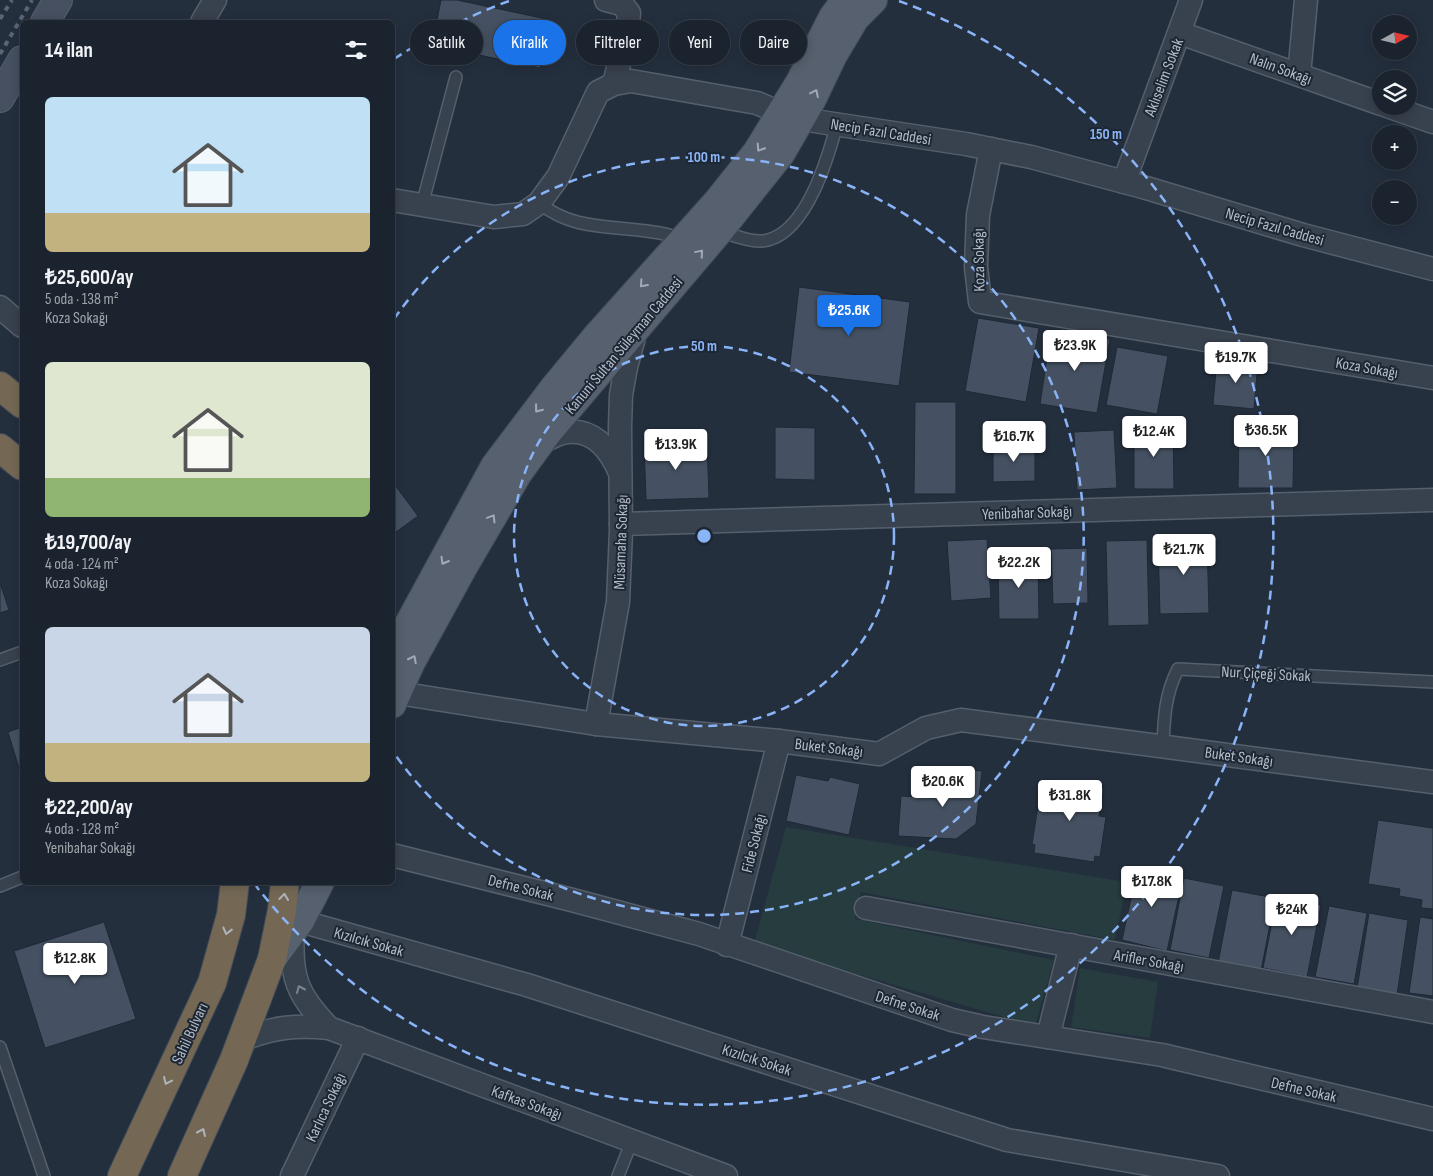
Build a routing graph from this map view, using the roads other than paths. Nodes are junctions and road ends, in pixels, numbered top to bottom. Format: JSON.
{"nodes":[{"id":1,"x":58,"y":0,"type":"edge"},
{"id":2,"x":215,"y":0,"type":"edge"},
{"id":3,"x":606,"y":0,"type":"edge"},
{"id":4,"x":846,"y":0,"type":"edge"},
{"id":5,"x":873,"y":0,"type":"edge"},
{"id":6,"x":1191,"y":0,"type":"edge"},
{"id":7,"x":1306,"y":0,"type":"edge"},
{"id":8,"x":46,"y":20,"type":"edge"},
{"id":9,"x":203,"y":20,"type":"edge"},
{"id":10,"x":1180,"y":33,"type":"junction"},
{"id":11,"x":20,"y":63,"type":"edge"},
{"id":12,"x":1300,"y":75,"type":"junction"},
{"id":13,"x":456,"y":77,"type":"dead end"},
{"id":14,"x":614,"y":84,"type":"junction"},
{"id":15,"x":0,"y":98,"type":"edge"},
{"id":16,"x":1372,"y":101,"type":"edge"},
{"id":17,"x":1413,"y":115,"type":"edge"},
{"id":18,"x":791,"y":116,"type":"junction"},
{"id":19,"x":1433,"y":122,"type":"edge"},
{"id":20,"x":837,"y":124,"type":"junction"},
{"id":21,"x":991,"y":150,"type":"junction"},
{"id":22,"x":1124,"y":182,"type":"junction"},
{"id":23,"x":395,"y":200,"type":"edge"},
{"id":24,"x":539,"y":203,"type":"junction"},
{"id":25,"x":422,"y":205,"type":"junction"},
{"id":26,"x":719,"y":231,"type":"junction"},
{"id":27,"x":683,"y":239,"type":"junction"},
{"id":28,"x":1433,"y":269,"type":"edge"},
{"id":29,"x":0,"y":308,"type":"edge"},
{"id":30,"x":20,"y":324,"type":"edge"},
{"id":31,"x":636,"y":329,"type":"junction"},
{"id":32,"x":1433,"y":378,"type":"edge"},
{"id":33,"x":0,"y":386,"type":"edge"},
{"id":34,"x":20,"y":402,"type":"edge"},
{"id":35,"x":540,"y":443,"type":"junction"},
{"id":36,"x":0,"y":448,"type":"edge"},
{"id":37,"x":20,"y":464,"type":"edge"},
{"id":38,"x":621,"y":477,"type":"junction"},
{"id":39,"x":1433,"y":500,"type":"edge"},
{"id":40,"x":621,"y":524,"type":"junction"},
{"id":41,"x":395,"y":651,"type":"edge"},
{"id":42,"x":20,"y":653,"type":"edge"},
{"id":43,"x":0,"y":660,"type":"edge"},
{"id":44,"x":1433,"y":682,"type":"edge"},
{"id":45,"x":395,"y":698,"type":"edge"},
{"id":46,"x":596,"y":724,"type":"junction"},
{"id":47,"x":779,"y":741,"type":"junction"},
{"id":48,"x":1163,"y":746,"type":"junction"},
{"id":49,"x":1433,"y":782,"type":"edge"},
{"id":50,"x":395,"y":856,"type":"edge"},
{"id":51,"x":20,"y":878,"type":"edge"},
{"id":52,"x":235,"y":885,"type":"edge"},
{"id":53,"x":285,"y":885,"type":"edge"},
{"id":54,"x":318,"y":885,"type":"edge"},
{"id":55,"x":0,"y":886,"type":"edge"},
{"id":56,"x":866,"y":908,"type":"dead end"},
{"id":57,"x":296,"y":926,"type":"junction"},
{"id":58,"x":727,"y":944,"type":"junction"},
{"id":59,"x":1071,"y":945,"type":"junction"},
{"id":60,"x":272,"y":959,"type":"junction"},
{"id":61,"x":1433,"y":1012,"type":"edge"},
{"id":62,"x":329,"y":1028,"type":"junction"},
{"id":63,"x":1048,"y":1037,"type":"junction"},
{"id":64,"x":358,"y":1038,"type":"junction"},
{"id":65,"x":242,"y":1040,"type":"junction"},
{"id":66,"x":0,"y":1047,"type":"edge"},
{"id":67,"x":1433,"y":1120,"type":"edge"},
{"id":68,"x":632,"y":1141,"type":"junction"},
{"id":69,"x":301,"y":1173,"type":"edge"},
{"id":70,"x":44,"y":1176,"type":"edge"},
{"id":71,"x":122,"y":1176,"type":"edge"},
{"id":72,"x":182,"y":1176,"type":"edge"},
{"id":73,"x":618,"y":1176,"type":"edge"},
{"id":74,"x":726,"y":1176,"type":"edge"},
{"id":75,"x":1218,"y":1176,"type":"edge"}],
"edges":[{"from":1,"to":8,"type":"street"},
{"from":2,"to":9,"type":"street"},
{"from":3,"to":14,"type":"street"},
{"from":4,"to":18,"type":"main road","name":"Kanuni Sultan Süleyman Caddesi"},
{"from":18,"to":5,"type":"main road","name":"Kanuni Sultan Süleyman Caddesi","one_way":true},
{"from":6,"to":10,"type":"street","name":"Aklıselim Sokak"},
{"from":7,"to":12,"type":"street"},
{"from":10,"to":12,"type":"street","name":"Nalın Sokağı"},
{"from":10,"to":22,"type":"street","name":"Aklıselim Sokak"},
{"from":11,"to":15,"type":"street"},
{"from":12,"to":16,"type":"street","name":"Nalın Sokağı"},
{"from":13,"to":25,"type":"lane"},
{"from":14,"to":18,"type":"street","name":"Necip Fazıl Caddesi"},
{"from":14,"to":24,"type":"street"},
{"from":17,"to":19,"type":"street"},
{"from":18,"to":20,"type":"street","name":"Necip Fazıl Caddesi"},
{"from":18,"to":26,"type":"main road","name":"Kanuni Sultan Süleyman Caddesi"},
{"from":18,"to":27,"type":"main road","name":"Kanuni Sultan Süleyman Caddesi","one_way":true},
{"from":20,"to":21,"type":"street","name":"Necip Fazıl Caddesi"},
{"from":20,"to":26,"type":"lane"},
{"from":21,"to":22,"type":"street","name":"Necip Fazıl Caddesi"},
{"from":21,"to":32,"type":"street","name":"Koza Sokağı"},
{"from":22,"to":28,"type":"street","name":"Necip Fazıl Caddesi"},
{"from":23,"to":25,"type":"street"},
{"from":24,"to":25,"type":"street"},
{"from":24,"to":27,"type":"lane"},
{"from":31,"to":26,"type":"main road","name":"Kanuni Sultan Süleyman Caddesi","one_way":true},
{"from":27,"to":41,"type":"main road","name":"Kanuni Sultan Süleyman Caddesi","one_way":true},
{"from":29,"to":30,"type":"street"},
{"from":31,"to":35,"type":"main road","name":"Kanuni Sultan Süleyman Caddesi"},
{"from":31,"to":38,"type":"street","name":"Müsamaha Sokağı"},
{"from":33,"to":34,"type":"highway"},
{"from":35,"to":38,"type":"street"},
{"from":45,"to":35,"type":"main road","name":"Kanuni Sultan Süleyman Caddesi","one_way":true},
{"from":36,"to":37,"type":"highway"},
{"from":38,"to":40,"type":"street","name":"Müsamaha Sokağı"},
{"from":39,"to":40,"type":"street","name":"Yenibahar Sokağı"},
{"from":40,"to":46,"type":"street","name":"Müsamaha Sokağı"},
{"from":42,"to":43,"type":"lane"},
{"from":44,"to":48,"type":"lane","name":"Nur Çiçeği Sokak"},
{"from":45,"to":46,"type":"street","name":"Buket Sokağı"},
{"from":46,"to":47,"type":"street","name":"Buket Sokağı"},
{"from":47,"to":48,"type":"street","name":"Buket Sokağı"},
{"from":47,"to":58,"type":"street","name":"Fide Sokağı"},
{"from":48,"to":49,"type":"street","name":"Buket Sokağı"},
{"from":50,"to":58,"type":"street","name":"Defne Sokak"},
{"from":51,"to":55,"type":"lane"},
{"from":52,"to":71,"type":"highway","name":"Sahil Bulvarı","one_way":true},
{"from":60,"to":53,"type":"highway","one_way":true},
{"from":54,"to":57,"type":"main road"},
{"from":56,"to":59,"type":"street","name":"Arifler Sokağı"},
{"from":57,"to":60,"type":"main road"},
{"from":62,"to":57,"type":"street","one_way":true},
{"from":57,"to":75,"type":"street","name":"Kızılcık Sokak"},
{"from":58,"to":63,"type":"street","name":"Defne Sokak"},
{"from":59,"to":61,"type":"street","name":"Arifler Sokağı"},
{"from":59,"to":63,"type":"street"},
{"from":60,"to":65,"type":"highway"},
{"from":62,"to":64,"type":"street","name":"Kafkas Sokağı"},
{"from":62,"to":65,"type":"street"},
{"from":63,"to":67,"type":"street","name":"Defne Sokak"},
{"from":64,"to":68,"type":"street","name":"Kafkas Sokağı"},
{"from":64,"to":69,"type":"street","name":"Karlıca Sokağı"},
{"from":72,"to":65,"type":"highway","one_way":true},
{"from":66,"to":70,"type":"lane"},
{"from":68,"to":73,"type":"lane"},
{"from":68,"to":74,"type":"street","name":"Kafkas Sokağı"}]}
